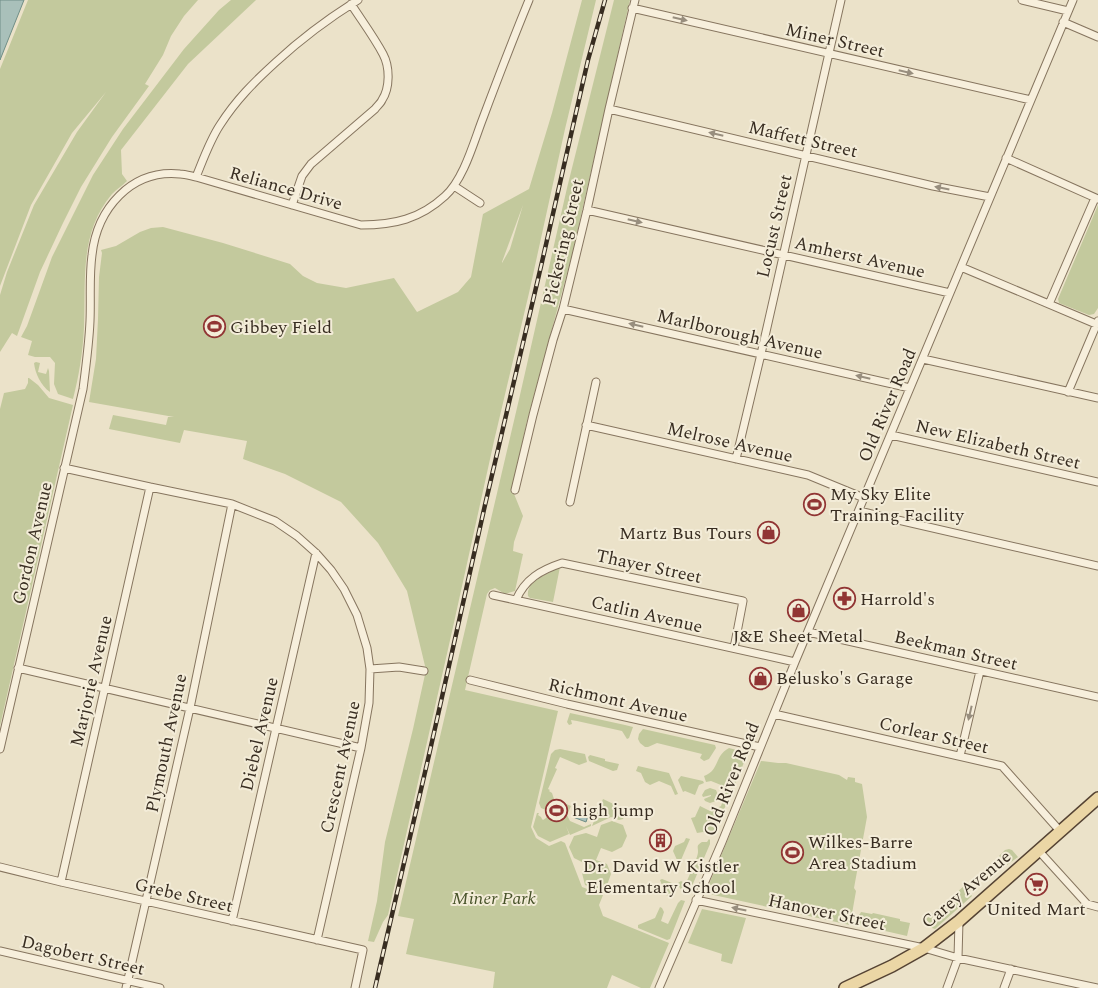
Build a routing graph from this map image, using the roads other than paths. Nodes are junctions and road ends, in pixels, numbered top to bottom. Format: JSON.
{"nodes":[{"id":1,"x":358,"y":0,"type":"edge"},
{"id":2,"x":528,"y":0,"type":"edge"},
{"id":3,"x":635,"y":0,"type":"edge"},
{"id":4,"x":841,"y":0,"type":"edge"},
{"id":5,"x":1022,"y":0,"type":"edge"},
{"id":6,"x":1073,"y":0,"type":"edge"},
{"id":7,"x":351,"y":4,"type":"junction"},
{"id":8,"x":632,"y":8,"type":"junction"},
{"id":9,"x":1068,"y":11,"type":"junction"},
{"id":10,"x":1063,"y":22,"type":"junction"},
{"id":11,"x":1098,"y":37,"type":"edge"},
{"id":12,"x":829,"y":54,"type":"junction"},
{"id":13,"x":1031,"y":100,"type":"junction"},
{"id":14,"x":609,"y":109,"type":"junction"},
{"id":15,"x":806,"y":155,"type":"junction"},
{"id":16,"x":1006,"y":158,"type":"junction"},
{"id":17,"x":196,"y":177,"type":"junction"},
{"id":18,"x":454,"y":186,"type":"junction"},
{"id":19,"x":990,"y":197,"type":"junction"},
{"id":20,"x":1096,"y":199,"type":"edge"},
{"id":21,"x":480,"y":203,"type":"dead end"},
{"id":22,"x":292,"y":205,"type":"junction"},
{"id":23,"x":587,"y":210,"type":"junction"},
{"id":24,"x":783,"y":255,"type":"junction"},
{"id":25,"x":961,"y":267,"type":"junction"},
{"id":26,"x":950,"y":293,"type":"junction"},
{"id":27,"x":1049,"y":304,"type":"junction"},
{"id":28,"x":563,"y":308,"type":"junction"},
{"id":29,"x":1097,"y":322,"type":"edge"},
{"id":30,"x":761,"y":354,"type":"junction"},
{"id":31,"x":922,"y":359,"type":"junction"},
{"id":32,"x":596,"y":382,"type":"dead end"},
{"id":33,"x":910,"y":388,"type":"junction"},
{"id":34,"x":1068,"y":392,"type":"junction"},
{"id":35,"x":1098,"y":398,"type":"edge"},
{"id":36,"x":80,"y":402,"type":"joint"},
{"id":37,"x":586,"y":425,"type":"junction"},
{"id":38,"x":891,"y":435,"type":"junction"},
{"id":39,"x":736,"y":458,"type":"junction"},
{"id":40,"x":64,"y":468,"type":"junction"},
{"id":41,"x":1098,"y":482,"type":"edge"},
{"id":42,"x":150,"y":487,"type":"junction"},
{"id":43,"x":515,"y":490,"type":"dead end"},
{"id":44,"x":864,"y":498,"type":"junction"},
{"id":45,"x":570,"y":502,"type":"dead end"},
{"id":46,"x":232,"y":504,"type":"junction"},
{"id":47,"x":859,"y":511,"type":"junction"},
{"id":48,"x":316,"y":554,"type":"junction"},
{"id":49,"x":1098,"y":566,"type":"edge"},
{"id":50,"x":493,"y":596,"type":"dead end"},
{"id":51,"x":516,"y":600,"type":"junction"},
{"id":52,"x":808,"y":632,"type":"junction"},
{"id":53,"x":734,"y":648,"type":"junction"},
{"id":54,"x":795,"y":662,"type":"junction"},
{"id":55,"x":18,"y":668,"type":"junction"},
{"id":56,"x":370,"y":669,"type":"junction"},
{"id":57,"x":424,"y":671,"type":"dead end"},
{"id":58,"x":980,"y":671,"type":"junction"},
{"id":59,"x":470,"y":680,"type":"dead end"},
{"id":60,"x":104,"y":689,"type":"junction"},
{"id":61,"x":1098,"y":698,"type":"edge"},
{"id":62,"x":190,"y":708,"type":"junction"},
{"id":63,"x":774,"y":714,"type":"junction"},
{"id":64,"x":275,"y":728,"type":"junction"},
{"id":65,"x":760,"y":747,"type":"junction"},
{"id":66,"x":361,"y":748,"type":"junction"},
{"id":67,"x":0,"y":750,"type":"edge"},
{"id":68,"x":960,"y":756,"type":"junction"},
{"id":69,"x":1098,"y":798,"type":"edge"},
{"id":70,"x":1060,"y":831,"type":"junction"},
{"id":71,"x":1038,"y":850,"type":"junction"},
{"id":72,"x":0,"y":868,"type":"edge"},
{"id":73,"x":61,"y":882,"type":"junction"},
{"id":74,"x":696,"y":900,"type":"junction"},
{"id":75,"x":146,"y":902,"type":"junction"},
{"id":76,"x":1098,"y":906,"type":"edge"},
{"id":77,"x":232,"y":921,"type":"junction"},
{"id":78,"x":958,"y":922,"type":"junction"},
{"id":79,"x":317,"y":940,"type":"junction"},
{"id":80,"x":924,"y":948,"type":"junction"},
{"id":81,"x":0,"y":951,"type":"edge"},
{"id":82,"x":958,"y":958,"type":"junction"},
{"id":83,"x":1011,"y":969,"type":"junction"},
{"id":84,"x":127,"y":984,"type":"edge"},
{"id":85,"x":160,"y":988,"type":"edge"},
{"id":86,"x":355,"y":988,"type":"edge"},
{"id":87,"x":659,"y":988,"type":"edge"},
{"id":88,"x":845,"y":988,"type":"edge"},
{"id":89,"x":947,"y":988,"type":"edge"},
{"id":90,"x":1004,"y":988,"type":"edge"},
{"id":91,"x":1097,"y":988,"type":"edge"}],
"edges":[{"from":1,"to":7,"type":"street"},
{"from":2,"to":18,"type":"street","name":"Reliance Drive"},
{"from":3,"to":8,"type":"street","name":"Pickering Street"},
{"from":4,"to":12,"type":"street","name":"Locust Street"},
{"from":5,"to":9,"type":"street"},
{"from":6,"to":9,"type":"street","name":"Old River Road"},
{"from":7,"to":17,"type":"street"},
{"from":7,"to":22,"type":"street"},
{"from":8,"to":12,"type":"street","name":"Miner Street","one_way":true},
{"from":8,"to":14,"type":"street","name":"Pickering Street"},
{"from":9,"to":10,"type":"street","name":"Old River Road"},
{"from":10,"to":11,"type":"street"},
{"from":10,"to":13,"type":"street","name":"Old River Road"},
{"from":12,"to":13,"type":"street","name":"Miner Street","one_way":true},
{"from":12,"to":15,"type":"street","name":"Locust Street"},
{"from":13,"to":16,"type":"street","name":"Old River Road"},
{"from":15,"to":14,"type":"street","name":"Maffett Street","one_way":true},
{"from":14,"to":23,"type":"street","name":"Pickering Street"},
{"from":19,"to":15,"type":"street","name":"Maffett Street","one_way":true},
{"from":15,"to":24,"type":"street","name":"Locust Street"},
{"from":16,"to":19,"type":"street","name":"Old River Road"},
{"from":16,"to":20,"type":"street"},
{"from":17,"to":22,"type":"street","name":"Reliance Drive"},
{"from":17,"to":36,"type":"street","name":"Reliance Drive"},
{"from":18,"to":21,"type":"street"},
{"from":18,"to":22,"type":"street","name":"Reliance Drive"},
{"from":19,"to":25,"type":"street","name":"Old River Road"},
{"from":20,"to":27,"type":"street"},
{"from":23,"to":24,"type":"street","name":"Amherst Avenue","one_way":true},
{"from":23,"to":28,"type":"street","name":"Pickering Street"},
{"from":24,"to":26,"type":"street","name":"Amherst Avenue"},
{"from":24,"to":30,"type":"street","name":"Locust Street"},
{"from":25,"to":26,"type":"street","name":"Old River Road"},
{"from":25,"to":27,"type":"street"},
{"from":26,"to":31,"type":"street","name":"Old River Road"},
{"from":27,"to":29,"type":"street"},
{"from":30,"to":28,"type":"street","name":"Marlborough Avenue","one_way":true},
{"from":28,"to":43,"type":"street","name":"Pickering Street"},
{"from":29,"to":34,"type":"street"},
{"from":33,"to":30,"type":"street","name":"Marlborough Avenue","one_way":true},
{"from":30,"to":39,"type":"street","name":"Locust Street"},
{"from":31,"to":33,"type":"street","name":"Old River Road"},
{"from":31,"to":34,"type":"street"},
{"from":32,"to":37,"type":"street"},
{"from":33,"to":38,"type":"street","name":"Old River Road"},
{"from":34,"to":35,"type":"street"},
{"from":36,"to":40,"type":"street","name":"Gordon Avenue"},
{"from":37,"to":39,"type":"street","name":"Melrose Avenue"},
{"from":37,"to":45,"type":"street"},
{"from":38,"to":41,"type":"street","name":"New Elizabeth Street"},
{"from":38,"to":44,"type":"street","name":"Old River Road"},
{"from":39,"to":44,"type":"street","name":"Melrose Avenue"},
{"from":40,"to":42,"type":"street","name":"Crescent Avenue"},
{"from":40,"to":55,"type":"street","name":"Gordon Avenue"},
{"from":42,"to":46,"type":"street","name":"Crescent Avenue"},
{"from":42,"to":60,"type":"street","name":"Marjorie Avenue"},
{"from":44,"to":47,"type":"street","name":"Old River Road"},
{"from":46,"to":48,"type":"street","name":"Crescent Avenue"},
{"from":46,"to":62,"type":"street","name":"Plymouth Avenue"},
{"from":47,"to":49,"type":"street"},
{"from":47,"to":52,"type":"street","name":"Old River Road"},
{"from":48,"to":56,"type":"street","name":"Crescent Avenue"},
{"from":48,"to":64,"type":"street","name":"Diebel Avenue"},
{"from":50,"to":51,"type":"street","name":"Catlin Avenue"},
{"from":51,"to":53,"type":"street","name":"Catlin Avenue"},
{"from":51,"to":53,"type":"street","name":"Thayer Street"},
{"from":52,"to":54,"type":"street","name":"Old River Road"},
{"from":52,"to":58,"type":"street","name":"Beekman Street"},
{"from":53,"to":54,"type":"street","name":"Catlin Avenue"},
{"from":54,"to":63,"type":"street","name":"Old River Road"},
{"from":55,"to":60,"type":"street"},
{"from":55,"to":67,"type":"street","name":"Gordon Avenue"},
{"from":56,"to":57,"type":"street"},
{"from":56,"to":66,"type":"street","name":"Crescent Avenue"},
{"from":58,"to":61,"type":"street","name":"Beekman Street"},
{"from":58,"to":68,"type":"street","one_way":true},
{"from":59,"to":65,"type":"street","name":"Richmont Avenue"},
{"from":60,"to":62,"type":"street"},
{"from":60,"to":73,"type":"street","name":"Marjorie Avenue"},
{"from":62,"to":64,"type":"street"},
{"from":62,"to":75,"type":"street","name":"Plymouth Avenue"},
{"from":63,"to":65,"type":"street","name":"Old River Road"},
{"from":63,"to":68,"type":"street","name":"Corlear Street"},
{"from":64,"to":66,"type":"street"},
{"from":64,"to":77,"type":"street","name":"Diebel Avenue"},
{"from":65,"to":74,"type":"street","name":"Old River Road"},
{"from":66,"to":79,"type":"street","name":"Crescent Avenue"},
{"from":68,"to":70,"type":"street","name":"Corlear Street"},
{"from":69,"to":70,"type":"main road","name":"Carey Avenue"},
{"from":70,"to":71,"type":"main road","name":"Carey Avenue"},
{"from":71,"to":76,"type":"street"},
{"from":71,"to":78,"type":"main road","name":"Carey Avenue"},
{"from":72,"to":73,"type":"street","name":"Grebe Street"},
{"from":73,"to":75,"type":"street","name":"Grebe Street"},
{"from":80,"to":74,"type":"street","name":"Hanover Street","one_way":true},
{"from":74,"to":87,"type":"street","name":"Old River Road"},
{"from":75,"to":77,"type":"street","name":"Grebe Street"},
{"from":75,"to":84,"type":"street","name":"Plymouth Avenue"},
{"from":77,"to":79,"type":"street","name":"Grebe Street"},
{"from":78,"to":80,"type":"main road","name":"Carey Avenue"},
{"from":78,"to":82,"type":"street"},
{"from":79,"to":86,"type":"street","name":"Grebe Street"},
{"from":80,"to":82,"type":"street","name":"Hanover Street"},
{"from":80,"to":88,"type":"main road","name":"Carey Avenue"},
{"from":81,"to":84,"type":"street","name":"Dagobert Street"},
{"from":82,"to":83,"type":"street","name":"Hanover Street"},
{"from":82,"to":89,"type":"street"},
{"from":83,"to":90,"type":"street"},
{"from":83,"to":91,"type":"street","name":"Hanover Street"},
{"from":84,"to":85,"type":"street","name":"Dagobert Street"}]}
